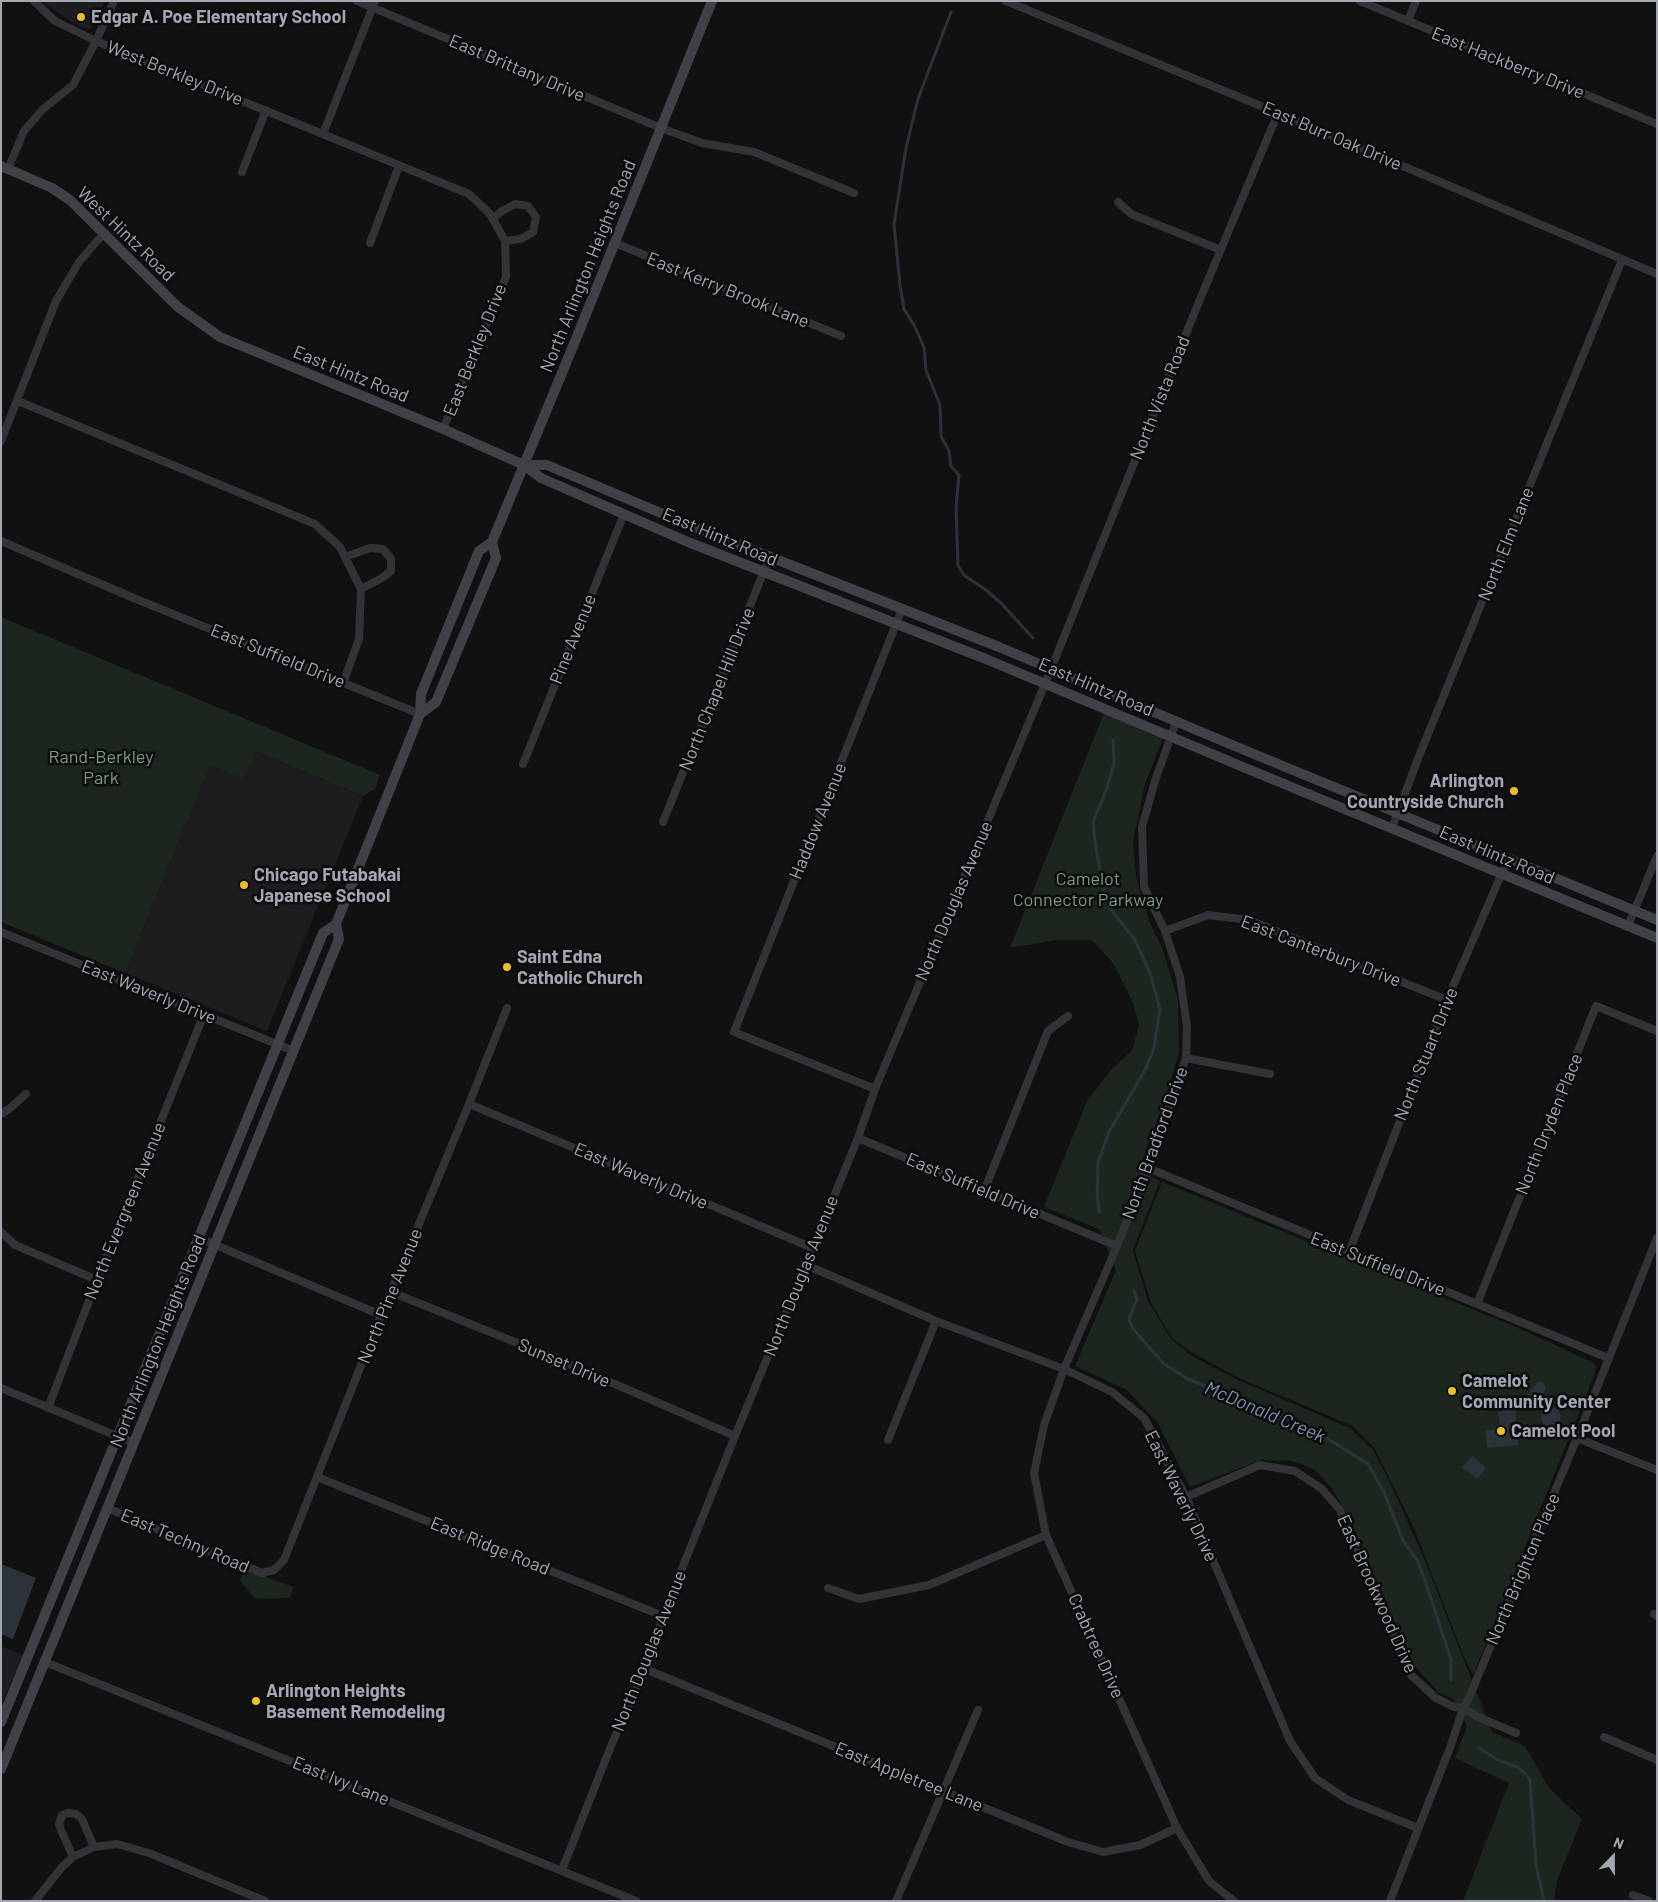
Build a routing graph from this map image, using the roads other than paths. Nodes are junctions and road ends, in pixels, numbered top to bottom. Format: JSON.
{"nodes":[{"id":1,"x":34,"y":1,"type":"edge"},
{"id":2,"x":114,"y":1,"type":"edge"},
{"id":3,"x":357,"y":1,"type":"edge"},
{"id":4,"x":712,"y":1,"type":"edge"},
{"id":5,"x":1006,"y":1,"type":"edge"},
{"id":6,"x":1360,"y":1,"type":"edge"},
{"id":7,"x":1416,"y":1,"type":"edge"},
{"id":8,"x":374,"y":4,"type":"edge"},
{"id":9,"x":1408,"y":22,"type":"junction"},
{"id":10,"x":96,"y":41,"type":"junction"},
{"id":11,"x":266,"y":110,"type":"junction"},
{"id":12,"x":1278,"y":113,"type":"junction"},
{"id":13,"x":1657,"y":124,"type":"edge"},
{"id":14,"x":661,"y":128,"type":"junction"},
{"id":15,"x":323,"y":134,"type":"junction"},
{"id":16,"x":400,"y":166,"type":"junction"},
{"id":17,"x":5,"y":168,"type":"edge"},
{"id":18,"x":242,"y":172,"type":"dead end"},
{"id":19,"x":854,"y":193,"type":"dead end"},
{"id":20,"x":1118,"y":202,"type":"dead end"},
{"id":21,"x":493,"y":219,"type":"junction"},
{"id":22,"x":104,"y":233,"type":"junction"},
{"id":23,"x":505,"y":241,"type":"junction"},
{"id":24,"x":615,"y":243,"type":"junction"},
{"id":25,"x":370,"y":244,"type":"dead end"},
{"id":26,"x":1221,"y":250,"type":"junction"},
{"id":27,"x":1622,"y":260,"type":"junction"},
{"id":28,"x":1657,"y":274,"type":"edge"},
{"id":29,"x":841,"y":336,"type":"dead end"},
{"id":30,"x":220,"y":337,"type":"joint"},
{"id":31,"x":18,"y":402,"type":"junction"},
{"id":32,"x":443,"y":429,"type":"junction"},
{"id":33,"x":1,"y":442,"type":"edge"},
{"id":34,"x":524,"y":465,"type":"junction"},
{"id":35,"x":624,"y":514,"type":"junction"},
{"id":36,"x":1,"y":541,"type":"edge"},
{"id":37,"x":492,"y":542,"type":"junction"},
{"id":38,"x":770,"y":556,"type":"junction"},
{"id":39,"x":345,"y":557,"type":"junction"},
{"id":40,"x":764,"y":573,"type":"junction"},
{"id":41,"x":361,"y":589,"type":"junction"},
{"id":42,"x":902,"y":609,"type":"junction"},
{"id":43,"x":895,"y":624,"type":"junction"},
{"id":44,"x":1051,"y":669,"type":"junction"},
{"id":45,"x":343,"y":683,"type":"junction"},
{"id":46,"x":1045,"y":684,"type":"junction"},
{"id":47,"x":420,"y":714,"type":"junction"},
{"id":48,"x":1176,"y":722,"type":"junction"},
{"id":49,"x":1171,"y":737,"type":"junction"},
{"id":50,"x":522,"y":764,"type":"dead end"},
{"id":51,"x":1398,"y":813,"type":"junction"},
{"id":52,"x":663,"y":822,"type":"dead end"},
{"id":53,"x":1392,"y":828,"type":"junction"},
{"id":54,"x":1657,"y":856,"type":"edge"},
{"id":55,"x":1508,"y":859,"type":"junction"},
{"id":56,"x":1501,"y":874,"type":"junction"},
{"id":57,"x":1635,"y":910,"type":"junction"},
{"id":58,"x":1657,"y":920,"type":"edge"},
{"id":59,"x":336,"y":924,"type":"junction"},
{"id":60,"x":1628,"y":926,"type":"junction"},
{"id":61,"x":1165,"y":931,"type":"junction"},
{"id":62,"x":3,"y":933,"type":"edge"},
{"id":63,"x":1657,"y":938,"type":"edge"},
{"id":64,"x":1447,"y":1000,"type":"junction"},
{"id":65,"x":507,"y":1008,"type":"dead end"},
{"id":66,"x":204,"y":1014,"type":"junction"},
{"id":67,"x":1068,"y":1016,"type":"dead end"},
{"id":68,"x":1657,"y":1031,"type":"edge"},
{"id":69,"x":278,"y":1045,"type":"junction"},
{"id":70,"x":294,"y":1051,"type":"junction"},
{"id":71,"x":1186,"y":1058,"type":"junction"},
{"id":72,"x":1270,"y":1074,"type":"dead end"},
{"id":73,"x":875,"y":1089,"type":"junction"},
{"id":74,"x":26,"y":1094,"type":"dead end"},
{"id":75,"x":469,"y":1104,"type":"junction"},
{"id":76,"x":1,"y":1114,"type":"edge"},
{"id":77,"x":858,"y":1138,"type":"junction"},
{"id":78,"x":1148,"y":1168,"type":"junction"},
{"id":79,"x":984,"y":1191,"type":"junction"},
{"id":80,"x":1,"y":1232,"type":"edge"},
{"id":81,"x":199,"y":1238,"type":"junction"},
{"id":82,"x":1657,"y":1238,"type":"edge"},
{"id":83,"x":215,"y":1244,"type":"junction"},
{"id":84,"x":1117,"y":1246,"type":"junction"},
{"id":85,"x":813,"y":1248,"type":"junction"},
{"id":86,"x":1349,"y":1252,"type":"junction"},
{"id":87,"x":806,"y":1266,"type":"junction"},
{"id":88,"x":97,"y":1280,"type":"junction"},
{"id":89,"x":391,"y":1292,"type":"junction"},
{"id":90,"x":1477,"y":1304,"type":"junction"},
{"id":91,"x":381,"y":1315,"type":"junction"},
{"id":92,"x":936,"y":1321,"type":"junction"},
{"id":93,"x":1608,"y":1358,"type":"junction"},
{"id":94,"x":1064,"y":1369,"type":"junction"},
{"id":95,"x":1,"y":1388,"type":"edge"},
{"id":96,"x":48,"y":1408,"type":"junction"},
{"id":97,"x":735,"y":1436,"type":"junction"},
{"id":98,"x":118,"y":1437,"type":"junction"},
{"id":99,"x":1577,"y":1438,"type":"junction"},
{"id":100,"x":888,"y":1440,"type":"dead end"},
{"id":101,"x":134,"y":1443,"type":"junction"},
{"id":102,"x":1657,"y":1470,"type":"edge"},
{"id":103,"x":317,"y":1477,"type":"junction"},
{"id":104,"x":1186,"y":1497,"type":"junction"},
{"id":105,"x":107,"y":1508,"type":"junction"},
{"id":106,"x":1046,"y":1535,"type":"junction"},
{"id":107,"x":262,"y":1573,"type":"joint"},
{"id":108,"x":828,"y":1588,"type":"dead end"},
{"id":109,"x":663,"y":1616,"type":"junction"},
{"id":110,"x":45,"y":1662,"type":"junction"},
{"id":111,"x":645,"y":1669,"type":"junction"},
{"id":112,"x":1463,"y":1708,"type":"junction"},
{"id":113,"x":978,"y":1710,"type":"dead end"},
{"id":114,"x":1,"y":1722,"type":"edge"},
{"id":115,"x":1516,"y":1732,"type":"dead end"},
{"id":116,"x":1604,"y":1737,"type":"dead end"},
{"id":117,"x":1657,"y":1760,"type":"edge"},
{"id":118,"x":1,"y":1769,"type":"edge"},
{"id":119,"x":943,"y":1791,"type":"junction"},
{"id":120,"x":1177,"y":1828,"type":"junction"},
{"id":121,"x":1418,"y":1828,"type":"junction"},
{"id":122,"x":94,"y":1847,"type":"junction"},
{"id":123,"x":73,"y":1857,"type":"junction"},
{"id":124,"x":562,"y":1870,"type":"junction"},
{"id":125,"x":1633,"y":1895,"type":"dead end"},
{"id":126,"x":35,"y":1901,"type":"edge"},
{"id":127,"x":265,"y":1901,"type":"edge"},
{"id":128,"x":636,"y":1901,"type":"edge"},
{"id":129,"x":896,"y":1901,"type":"edge"},
{"id":130,"x":1234,"y":1901,"type":"edge"},
{"id":131,"x":1390,"y":1901,"type":"edge"},
{"id":132,"x":1649,"y":1901,"type":"edge"}],
"edges":[{"from":1,"to":10,"type":"street","name":"West Berkley Drive"},
{"from":2,"to":10,"type":"street"},
{"from":3,"to":8,"type":"street","name":"East Brittany Drive"},
{"from":4,"to":14,"type":"main road","name":"North Arlington Heights Road"},
{"from":5,"to":12,"type":"street","name":"East Burr Oak Drive"},
{"from":6,"to":9,"type":"street","name":"East Hackberry Drive"},
{"from":7,"to":9,"type":"street"},
{"from":8,"to":14,"type":"street","name":"East Brittany Drive"},
{"from":8,"to":15,"type":"street"},
{"from":9,"to":13,"type":"street","name":"East Hackberry Drive"},
{"from":10,"to":11,"type":"street","name":"West Berkley Drive"},
{"from":10,"to":17,"type":"street"},
{"from":11,"to":15,"type":"street","name":"West Berkley Drive"},
{"from":11,"to":18,"type":"street"},
{"from":12,"to":26,"type":"street","name":"North Vista Road"},
{"from":12,"to":27,"type":"street","name":"East Burr Oak Drive"},
{"from":14,"to":19,"type":"street","name":"East Brittany Drive"},
{"from":14,"to":24,"type":"main road","name":"North Arlington Heights Road"},
{"from":15,"to":16,"type":"street","name":"East Berkley Drive"},
{"from":16,"to":21,"type":"street","name":"East Berkley Drive"},
{"from":16,"to":25,"type":"street"},
{"from":17,"to":22,"type":"main road","name":"West Hintz Road"},
{"from":20,"to":26,"type":"street"},
{"from":21,"to":23,"type":"street","name":"East Berkley Drive"},
{"from":21,"to":23,"type":"street"},
{"from":22,"to":30,"type":"main road","name":"West Hintz Road"},
{"from":22,"to":31,"type":"street"},
{"from":23,"to":32,"type":"street","name":"East Berkley Drive"},
{"from":24,"to":29,"type":"street","name":"East Kerry Brook Lane"},
{"from":24,"to":34,"type":"main road","name":"North Arlington Heights Road"},
{"from":26,"to":44,"type":"street","name":"North Vista Road"},
{"from":27,"to":28,"type":"street","name":"East Burr Oak Drive"},
{"from":27,"to":51,"type":"street","name":"North Elm Lane"},
{"from":30,"to":32,"type":"main road","name":"East Hintz Road"},
{"from":31,"to":33,"type":"street"},
{"from":31,"to":39,"type":"street"},
{"from":32,"to":34,"type":"main road","name":"East Hintz Road"},
{"from":34,"to":35,"type":"main road","name":"East Hintz Road"},
{"from":34,"to":37,"type":"main road","name":"North Arlington Heights Road"},
{"from":34,"to":38,"type":"main road","name":"East Hintz Road"},
{"from":35,"to":40,"type":"main road","name":"East Hintz Road"},
{"from":35,"to":50,"type":"street","name":"Pine Avenue"},
{"from":36,"to":45,"type":"street","name":"East Suffield Drive"},
{"from":37,"to":47,"type":"main road","name":"North Arlington Heights Road"},
{"from":37,"to":47,"type":"main road","name":"North Arlington Heights Road"},
{"from":38,"to":40,"type":"street","name":"North Chapel Hill Drive"},
{"from":38,"to":42,"type":"main road","name":"East Hintz Road"},
{"from":39,"to":41,"type":"street"},
{"from":39,"to":41,"type":"street"},
{"from":40,"to":43,"type":"main road","name":"East Hintz Road"},
{"from":40,"to":52,"type":"street","name":"North Chapel Hill Drive"},
{"from":41,"to":45,"type":"street"},
{"from":42,"to":43,"type":"street","name":"Haddow Avenue"},
{"from":42,"to":44,"type":"main road","name":"East Hintz Road"},
{"from":43,"to":46,"type":"main road","name":"East Hintz Road"},
{"from":43,"to":73,"type":"street","name":"Haddow Avenue"},
{"from":44,"to":46,"type":"street","name":"North Vista Road"},
{"from":44,"to":48,"type":"main road","name":"East Hintz Road"},
{"from":45,"to":47,"type":"street","name":"East Suffield Drive"},
{"from":46,"to":49,"type":"main road","name":"East Hintz Road"},
{"from":46,"to":73,"type":"street","name":"North Douglas Avenue"},
{"from":47,"to":59,"type":"main road","name":"North Arlington Heights Road"},
{"from":48,"to":49,"type":"street","name":"North Bradford Drive"},
{"from":48,"to":51,"type":"main road","name":"East Hintz Road"},
{"from":49,"to":53,"type":"main road","name":"East Hintz Road"},
{"from":49,"to":61,"type":"street","name":"North Bradford Drive"},
{"from":51,"to":53,"type":"street","name":"North Elm Lane"},
{"from":51,"to":55,"type":"main road","name":"East Hintz Road"},
{"from":53,"to":56,"type":"main road","name":"East Hintz Road"},
{"from":54,"to":57,"type":"street"},
{"from":55,"to":56,"type":"street","name":"North Stuart Drive"},
{"from":55,"to":57,"type":"main road","name":"East Hintz Road"},
{"from":56,"to":60,"type":"main road","name":"East Hintz Road"},
{"from":56,"to":64,"type":"street","name":"North Stuart Drive"},
{"from":57,"to":58,"type":"main road","name":"East Hintz Road"},
{"from":57,"to":60,"type":"street"},
{"from":59,"to":69,"type":"main road","name":"North Arlington Heights Road"},
{"from":59,"to":70,"type":"main road","name":"North Arlington Heights Road"},
{"from":60,"to":63,"type":"main road","name":"East Hintz Road"},
{"from":61,"to":64,"type":"street","name":"East Canterbury Drive"},
{"from":61,"to":71,"type":"street","name":"North Bradford Drive"},
{"from":62,"to":66,"type":"street","name":"East Waverly Drive"},
{"from":64,"to":86,"type":"street","name":"North Stuart Drive"},
{"from":65,"to":75,"type":"street","name":"North Pine Avenue"},
{"from":66,"to":69,"type":"street","name":"East Waverly Drive"},
{"from":66,"to":88,"type":"street","name":"North Evergreen Avenue"},
{"from":67,"to":79,"type":"street"},
{"from":68,"to":90,"type":"street","name":"North Dryden Place"},
{"from":69,"to":70,"type":"street","name":"East Waverly Drive"},
{"from":69,"to":81,"type":"main road","name":"North Arlington Heights Road"},
{"from":70,"to":83,"type":"main road","name":"North Arlington Heights Road"},
{"from":71,"to":72,"type":"street"},
{"from":71,"to":78,"type":"street","name":"North Bradford Drive"},
{"from":73,"to":77,"type":"street","name":"North Douglas Avenue"},
{"from":74,"to":76,"type":"street"},
{"from":75,"to":85,"type":"street","name":"East Waverly Drive"},
{"from":75,"to":89,"type":"street","name":"North Pine Avenue"},
{"from":77,"to":79,"type":"street","name":"East Suffield Drive"},
{"from":77,"to":85,"type":"street","name":"North Douglas Avenue"},
{"from":78,"to":84,"type":"street","name":"North Bradford Drive"},
{"from":78,"to":86,"type":"street","name":"East Suffield Drive"},
{"from":79,"to":84,"type":"street","name":"East Suffield Drive"},
{"from":80,"to":88,"type":"street"},
{"from":81,"to":83,"type":"street"},
{"from":81,"to":98,"type":"main road","name":"North Arlington Heights Road"},
{"from":82,"to":93,"type":"street","name":"North Brighton Place"},
{"from":83,"to":91,"type":"street"},
{"from":83,"to":101,"type":"main road","name":"North Arlington Heights Road"},
{"from":84,"to":94,"type":"street","name":"North Bradford Drive"},
{"from":85,"to":87,"type":"street","name":"North Douglas Avenue"},
{"from":86,"to":90,"type":"street","name":"East Suffield Drive"},
{"from":87,"to":92,"type":"street","name":"East Waverly Drive"},
{"from":87,"to":97,"type":"street","name":"North Douglas Avenue"},
{"from":88,"to":96,"type":"street","name":"North Evergreen Avenue"},
{"from":89,"to":91,"type":"street","name":"North Pine Avenue"},
{"from":89,"to":97,"type":"street","name":"Sunset Drive"},
{"from":90,"to":93,"type":"street","name":"East Suffield Drive"},
{"from":91,"to":103,"type":"street","name":"North Pine Avenue"},
{"from":92,"to":94,"type":"street","name":"East Waverly Drive"},
{"from":92,"to":100,"type":"street"},
{"from":93,"to":99,"type":"street","name":"North Brighton Place"},
{"from":94,"to":104,"type":"street","name":"East Waverly Drive"},
{"from":94,"to":106,"type":"street","name":"Crabtree Drive"},
{"from":95,"to":96,"type":"street"},
{"from":96,"to":98,"type":"street"},
{"from":97,"to":109,"type":"street","name":"North Douglas Avenue"},
{"from":98,"to":101,"type":"street"},
{"from":98,"to":114,"type":"main road","name":"North Arlington Heights Road"},
{"from":99,"to":102,"type":"street"},
{"from":99,"to":112,"type":"street","name":"North Brighton Place"},
{"from":101,"to":105,"type":"main road","name":"North Arlington Heights Road"},
{"from":103,"to":107,"type":"street","name":"North Pine Avenue"},
{"from":103,"to":109,"type":"street","name":"East Ridge Road"},
{"from":104,"to":112,"type":"street","name":"East Brookwood Drive"},
{"from":104,"to":121,"type":"street","name":"East Waverly Drive"},
{"from":105,"to":107,"type":"street","name":"East Techny Road"},
{"from":105,"to":110,"type":"main road","name":"North Arlington Heights Road"},
{"from":106,"to":108,"type":"street"},
{"from":106,"to":120,"type":"street","name":"Crabtree Drive"},
{"from":109,"to":111,"type":"street","name":"North Douglas Avenue"},
{"from":110,"to":118,"type":"main road","name":"North Arlington Heights Road"},
{"from":110,"to":124,"type":"street","name":"East Ivy Lane"},
{"from":111,"to":119,"type":"street","name":"East Appletree Lane"},
{"from":111,"to":124,"type":"street","name":"North Douglas Avenue"},
{"from":112,"to":115,"type":"street","name":"East Brookwood Drive"},
{"from":112,"to":121,"type":"street","name":"North Brighton Place"},
{"from":113,"to":119,"type":"street"},
{"from":116,"to":117,"type":"street"},
{"from":119,"to":120,"type":"street","name":"East Appletree Lane"},
{"from":119,"to":129,"type":"street"},
{"from":120,"to":130,"type":"street","name":"Crabtree Drive"},
{"from":121,"to":131,"type":"street","name":"North Brighton Place"},
{"from":122,"to":123,"type":"street"},
{"from":122,"to":123,"type":"street"},
{"from":122,"to":127,"type":"street"},
{"from":123,"to":126,"type":"street"},
{"from":124,"to":128,"type":"street","name":"East Ivy Lane"},
{"from":125,"to":132,"type":"street"}]}
